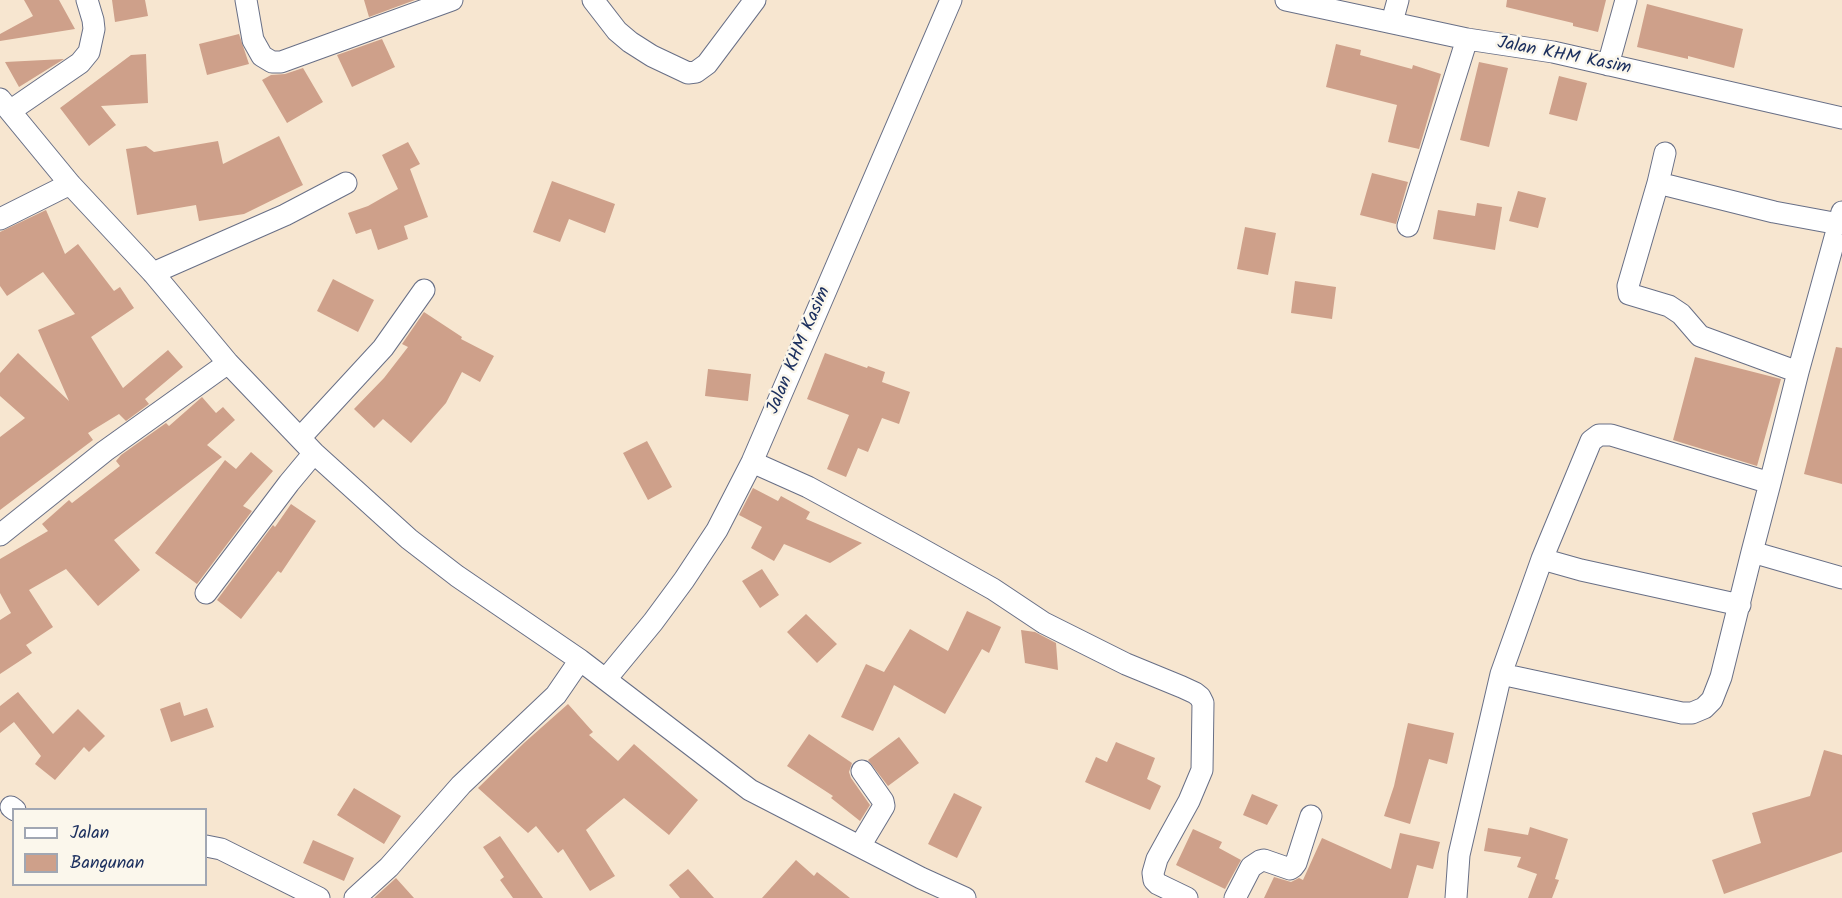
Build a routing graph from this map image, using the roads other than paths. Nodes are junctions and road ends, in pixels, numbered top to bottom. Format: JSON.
{"nodes":[{"id":1,"x":87,"y":0,"type":"edge"},
{"id":2,"x":246,"y":0,"type":"edge"},
{"id":3,"x":452,"y":0,"type":"edge"},
{"id":4,"x":593,"y":0,"type":"edge"},
{"id":5,"x":755,"y":0,"type":"edge"},
{"id":6,"x":951,"y":0,"type":"edge"},
{"id":7,"x":1286,"y":0,"type":"edge"},
{"id":8,"x":1398,"y":0,"type":"edge"},
{"id":9,"x":1626,"y":0,"type":"edge"},
{"id":10,"x":1392,"y":22,"type":"junction"},
{"id":11,"x":1467,"y":39,"type":"junction"},
{"id":12,"x":1608,"y":65,"type":"junction"},
{"id":13,"x":5,"y":105,"type":"edge"},
{"id":14,"x":1842,"y":118,"type":"edge"},
{"id":15,"x":1665,"y":153,"type":"dead end"},
{"id":16,"x":346,"y":183,"type":"dead end"},
{"id":17,"x":1658,"y":183,"type":"junction"},
{"id":18,"x":69,"y":184,"type":"junction"},
{"id":19,"x":1840,"y":218,"type":"edge"},
{"id":20,"x":0,"y":219,"type":"edge"},
{"id":21,"x":1408,"y":226,"type":"dead end"},
{"id":22,"x":153,"y":273,"type":"junction"},
{"id":23,"x":424,"y":290,"type":"dead end"},
{"id":24,"x":228,"y":363,"type":"junction"},
{"id":25,"x":1798,"y":372,"type":"junction"},
{"id":26,"x":307,"y":446,"type":"junction"},
{"id":27,"x":752,"y":462,"type":"junction"},
{"id":28,"x":1770,"y":483,"type":"junction"},
{"id":29,"x":0,"y":535,"type":"edge"},
{"id":30,"x":1752,"y":552,"type":"junction"},
{"id":31,"x":1542,"y":559,"type":"junction"},
{"id":32,"x":1842,"y":578,"type":"edge"},
{"id":33,"x":206,"y":593,"type":"dead end"},
{"id":34,"x":1740,"y":604,"type":"junction"},
{"id":35,"x":580,"y":660,"type":"junction"},
{"id":36,"x":1501,"y":674,"type":"junction"},
{"id":37,"x":606,"y":679,"type":"junction"},
{"id":38,"x":862,"y":771,"type":"dead end"},
{"id":39,"x":1311,"y":816,"type":"dead end"},
{"id":40,"x":207,"y":846,"type":"edge"},
{"id":41,"x":860,"y":846,"type":"junction"},
{"id":42,"x":319,"y":898,"type":"edge"},
{"id":43,"x":355,"y":898,"type":"edge"},
{"id":44,"x":965,"y":898,"type":"edge"},
{"id":45,"x":1187,"y":898,"type":"edge"},
{"id":46,"x":1235,"y":898,"type":"edge"},
{"id":47,"x":1456,"y":898,"type":"edge"}],
"edges":[{"from":1,"to":13,"type":"street"},
{"from":2,"to":3,"type":"street"},
{"from":4,"to":5,"type":"street"},
{"from":6,"to":27,"type":"street","name":"Jalan KHM Kasim"},
{"from":7,"to":10,"type":"street","name":"Jalan KHM Kasim"},
{"from":8,"to":10,"type":"street"},
{"from":9,"to":12,"type":"street"},
{"from":10,"to":11,"type":"street","name":"Jalan KHM Kasim"},
{"from":11,"to":12,"type":"street","name":"Jalan KHM Kasim"},
{"from":11,"to":21,"type":"street"},
{"from":12,"to":14,"type":"street","name":"Jalan KHM Kasim"},
{"from":13,"to":18,"type":"street"},
{"from":15,"to":17,"type":"street"},
{"from":16,"to":22,"type":"street"},
{"from":17,"to":19,"type":"street"},
{"from":17,"to":25,"type":"street"},
{"from":18,"to":20,"type":"street"},
{"from":18,"to":22,"type":"street"},
{"from":19,"to":25,"type":"street"},
{"from":22,"to":24,"type":"street"},
{"from":23,"to":26,"type":"street"},
{"from":24,"to":26,"type":"street"},
{"from":24,"to":29,"type":"street"},
{"from":25,"to":28,"type":"street"},
{"from":26,"to":33,"type":"street"},
{"from":26,"to":35,"type":"street"},
{"from":27,"to":37,"type":"street","name":"Jalan KHM Kasim"},
{"from":27,"to":45,"type":"street"},
{"from":28,"to":30,"type":"street"},
{"from":28,"to":31,"type":"street"},
{"from":30,"to":32,"type":"street"},
{"from":30,"to":34,"type":"street"},
{"from":31,"to":34,"type":"street"},
{"from":31,"to":36,"type":"street"},
{"from":34,"to":36,"type":"street"},
{"from":35,"to":37,"type":"street"},
{"from":35,"to":43,"type":"street"},
{"from":36,"to":47,"type":"street"},
{"from":37,"to":41,"type":"street"},
{"from":38,"to":41,"type":"street"},
{"from":39,"to":46,"type":"street"},
{"from":40,"to":42,"type":"street"},
{"from":41,"to":44,"type":"street"}]}
